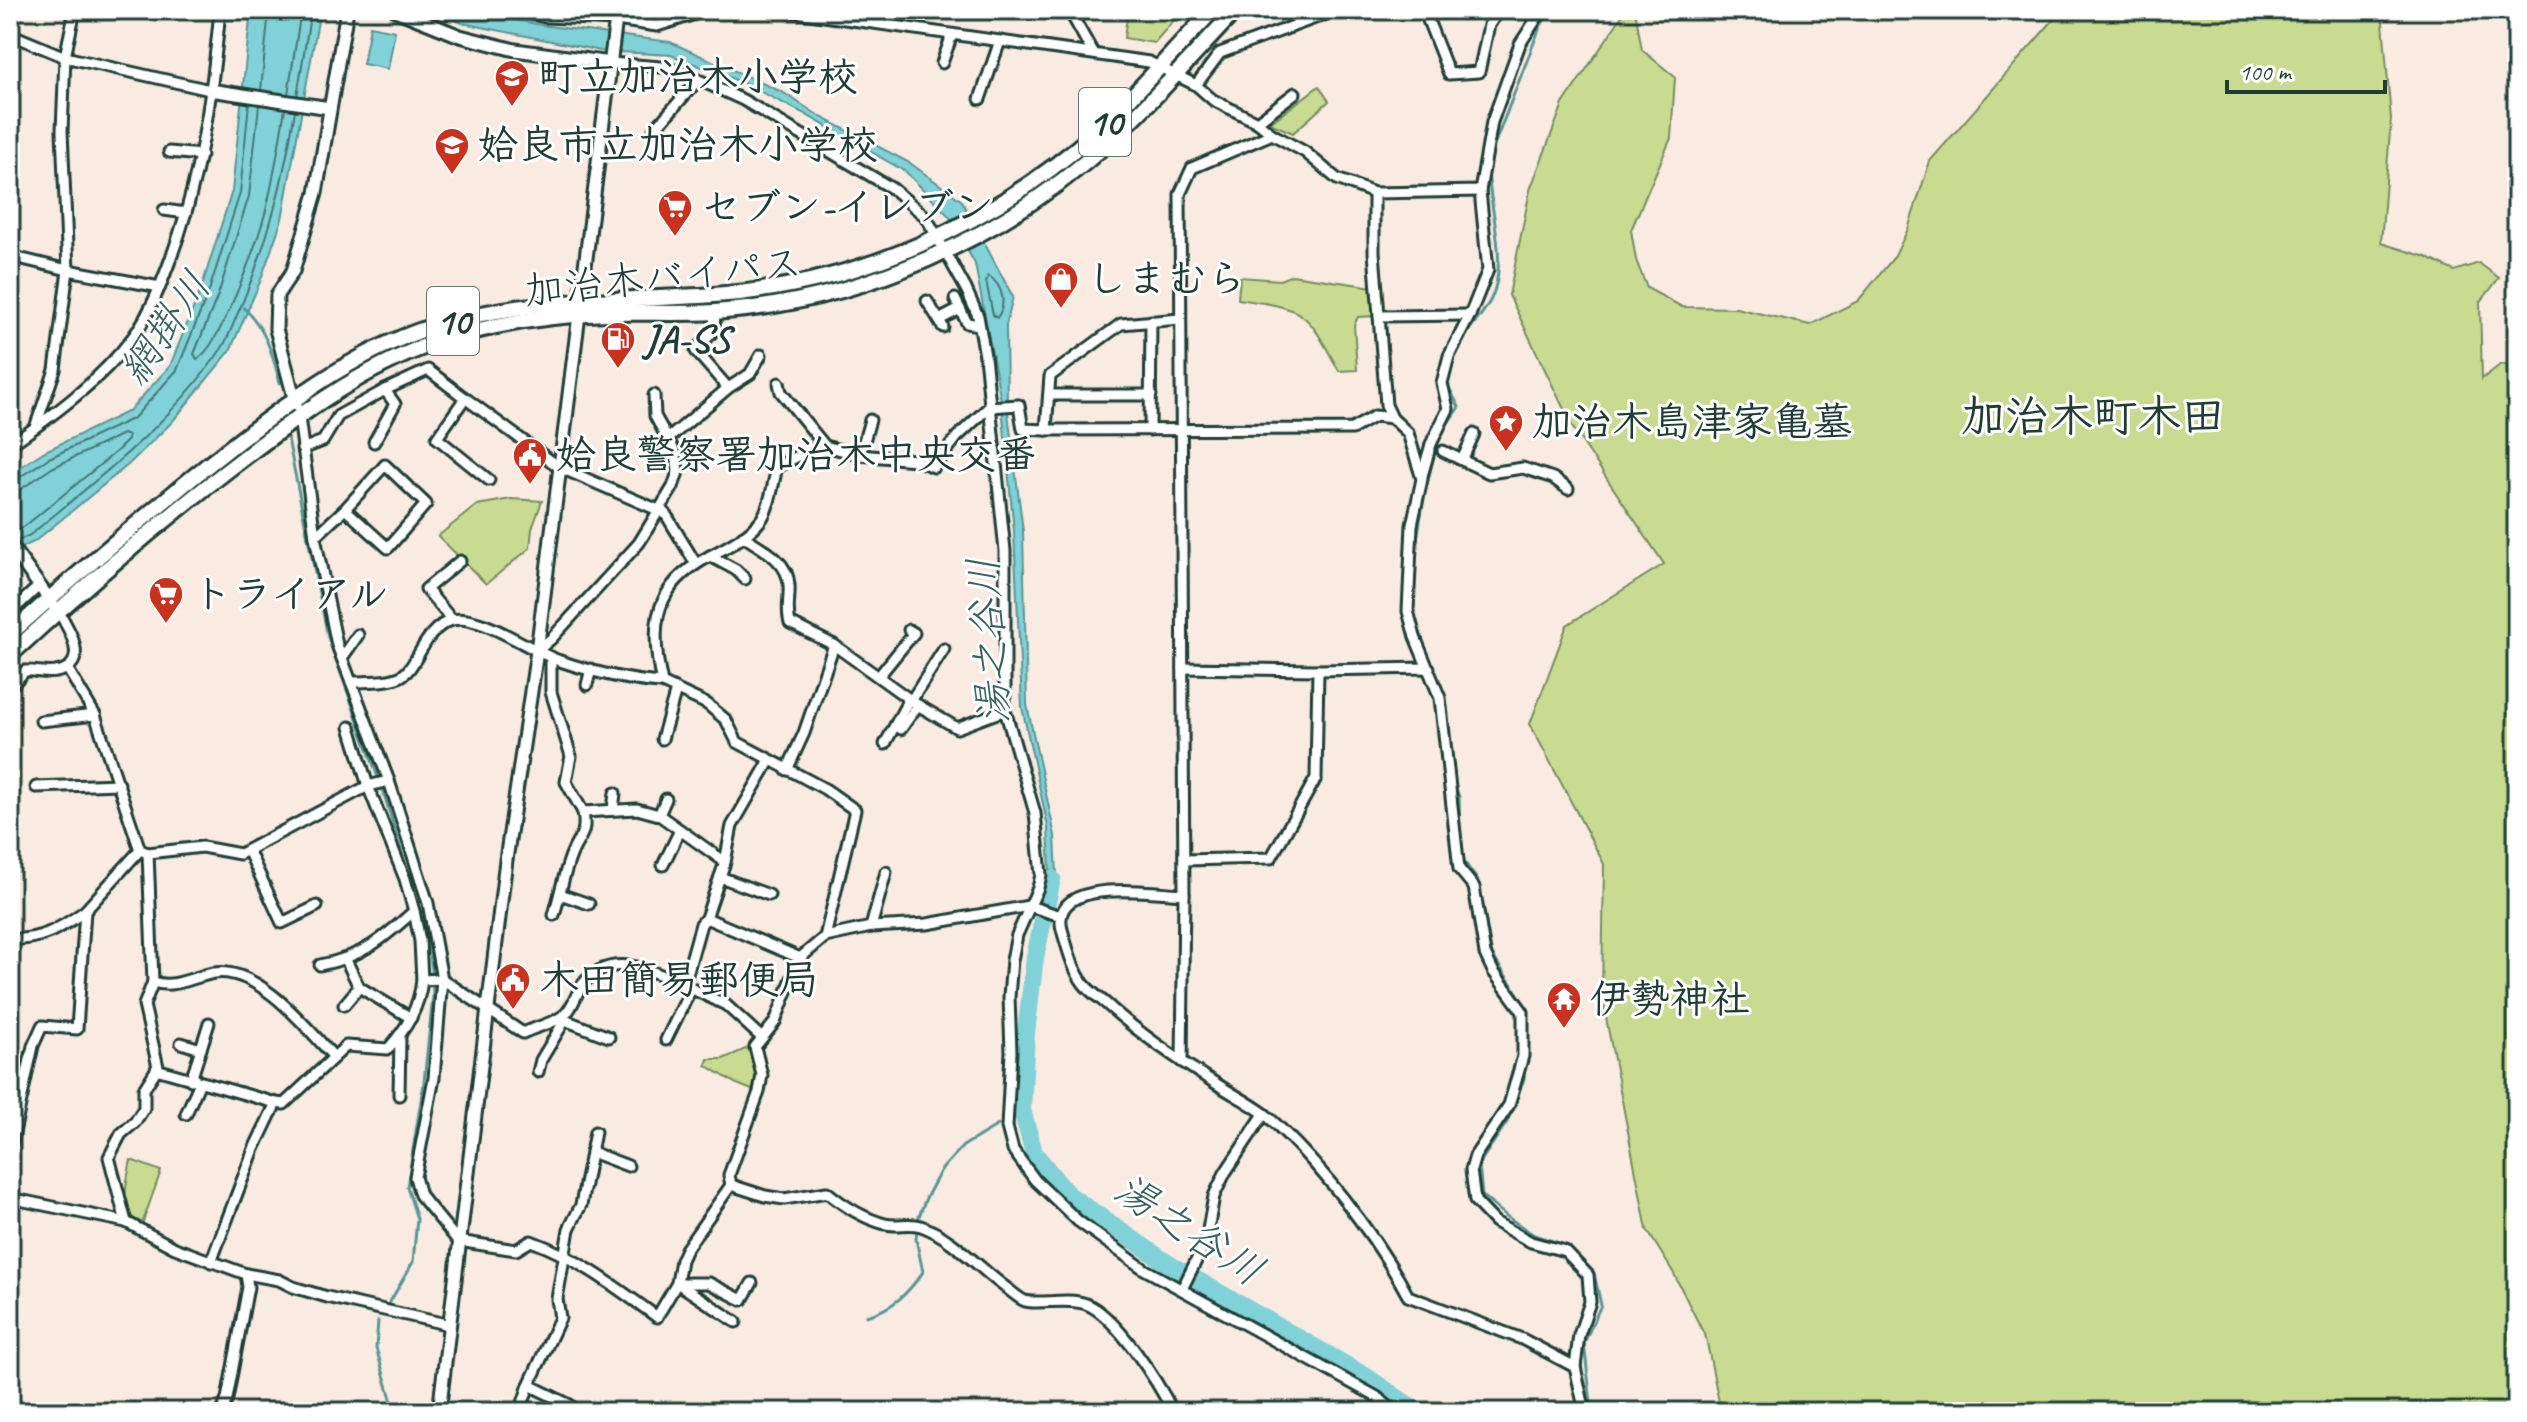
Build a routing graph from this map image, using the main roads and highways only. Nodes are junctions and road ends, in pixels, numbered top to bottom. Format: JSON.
{"nodes":[{"id":1,"x":1213,"y":10,"type":"edge"},
{"id":2,"x":1236,"y":10,"type":"edge"},
{"id":3,"x":579,"y":308,"type":"junction"},
{"id":4,"x":53,"y":605,"type":"junction"},
{"id":5,"x":10,"y":634,"type":"edge"},
{"id":6,"x":10,"y":655,"type":"edge"}],
"edges":[{"from":1,"to":3,"type":"highway","name":"加治木バイパス","number":"10"},
{"from":2,"to":3,"type":"highway","name":"加治木バイパス","number":"10"},
{"from":3,"to":4,"type":"highway","name":"加治木バイパス","number":"10"},
{"from":3,"to":4,"type":"highway","name":"加治木バイパス","number":"10"},
{"from":4,"to":5,"type":"highway","name":"加治木バイパス","number":"10"},
{"from":4,"to":6,"type":"highway","name":"加治木バイパス","number":"10"}]}
